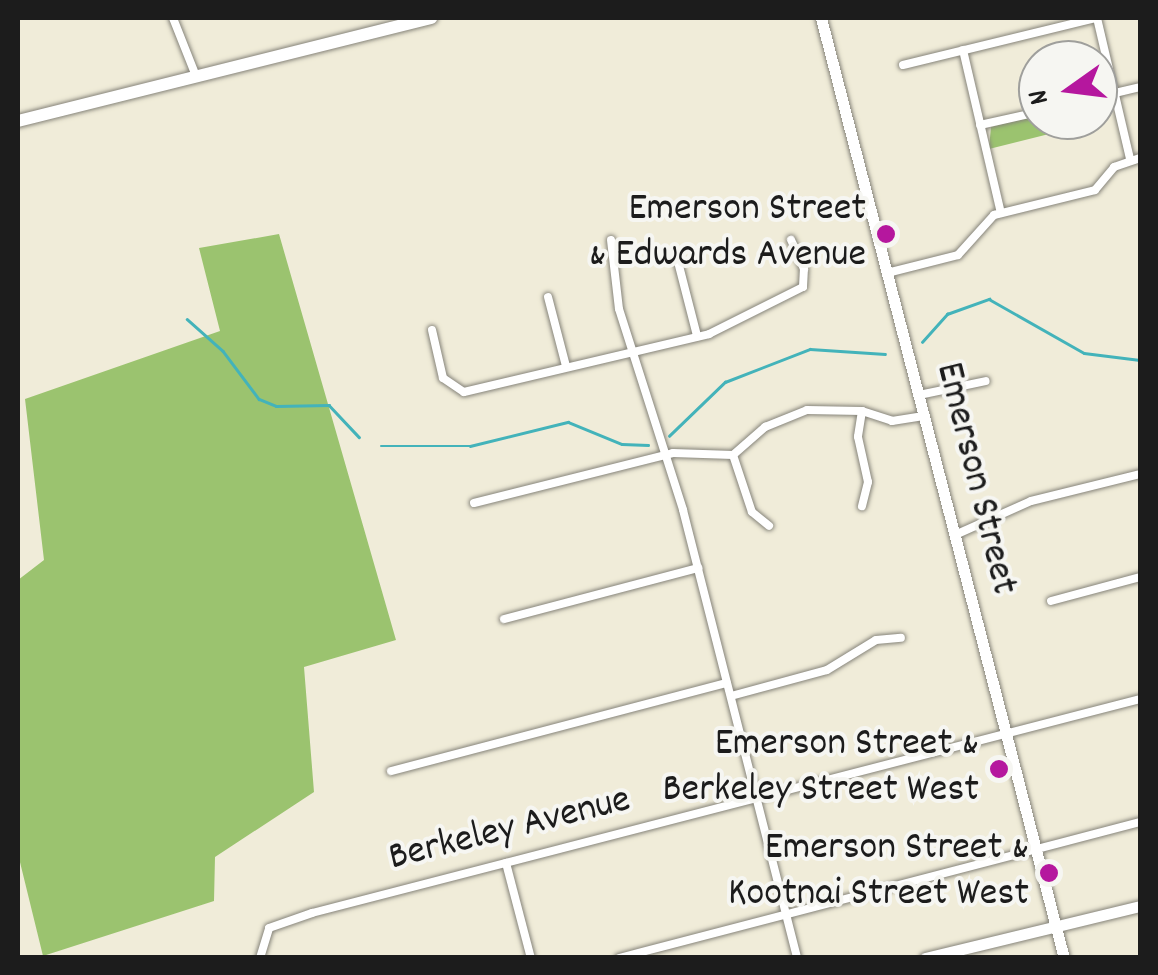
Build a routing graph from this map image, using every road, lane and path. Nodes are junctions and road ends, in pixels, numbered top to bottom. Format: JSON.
{"nodes":[{"id":1,"x":173,"y":18,"type":"edge"},
{"id":2,"x":432,"y":18,"type":"edge"},
{"id":3,"x":821,"y":18,"type":"edge"},
{"id":4,"x":1097,"y":18,"type":"edge"},
{"id":5,"x":963,"y":50,"type":"junction"},
{"id":6,"x":903,"y":65,"type":"dead end"},
{"id":7,"x":196,"y":76,"type":"junction"},
{"id":8,"x":1118,"y":106,"type":"edge"},
{"id":9,"x":1018,"y":116,"type":"edge"},
{"id":10,"x":18,"y":121,"type":"edge"},
{"id":11,"x":980,"y":125,"type":"junction"},
{"id":12,"x":1136,"y":158,"type":"edge"},
{"id":13,"x":1001,"y":213,"type":"junction"},
{"id":14,"x":611,"y":240,"type":"dead end"},
{"id":15,"x":791,"y":240,"type":"dead end"},
{"id":16,"x":676,"y":254,"type":"dead end"},
{"id":17,"x":887,"y":273,"type":"junction"},
{"id":18,"x":548,"y":298,"type":"dead end"},
{"id":19,"x":432,"y":330,"type":"dead end"},
{"id":20,"x":698,"y":336,"type":"junction"},
{"id":21,"x":636,"y":351,"type":"junction"},
{"id":22,"x":566,"y":366,"type":"junction"},
{"id":23,"x":986,"y":381,"type":"dead end"},
{"id":24,"x":918,"y":395,"type":"junction"},
{"id":25,"x":862,"y":411,"type":"junction"},
{"id":26,"x":924,"y":416,"type":"junction"},
{"id":27,"x":733,"y":455,"type":"junction"},
{"id":28,"x":662,"y":456,"type":"junction"},
{"id":29,"x":1140,"y":474,"type":"edge"},
{"id":30,"x":474,"y":503,"type":"dead end"},
{"id":31,"x":862,"y":506,"type":"dead end"},
{"id":32,"x":770,"y":526,"type":"dead end"},
{"id":33,"x":955,"y":536,"type":"junction"},
{"id":34,"x":698,"y":568,"type":"junction"},
{"id":35,"x":1140,"y":577,"type":"edge"},
{"id":36,"x":1051,"y":601,"type":"dead end"},
{"id":37,"x":504,"y":619,"type":"dead end"},
{"id":38,"x":901,"y":638,"type":"dead end"},
{"id":39,"x":727,"y":683,"type":"junction"},
{"id":40,"x":731,"y":696,"type":"junction"},
{"id":41,"x":1140,"y":699,"type":"edge"},
{"id":42,"x":1006,"y":736,"type":"junction"},
{"id":43,"x":391,"y":771,"type":"dead end"},
{"id":44,"x":757,"y":799,"type":"junction"},
{"id":45,"x":1140,"y":822,"type":"edge"},
{"id":46,"x":1036,"y":849,"type":"junction"},
{"id":47,"x":506,"y":863,"type":"junction"},
{"id":48,"x":1140,"y":906,"type":"edge"},
{"id":49,"x":786,"y":914,"type":"junction"},
{"id":50,"x":1056,"y":926,"type":"junction"},
{"id":51,"x":260,"y":958,"type":"edge"},
{"id":52,"x":531,"y":958,"type":"edge"},
{"id":53,"x":619,"y":958,"type":"edge"},
{"id":54,"x":797,"y":958,"type":"edge"},
{"id":55,"x":925,"y":958,"type":"edge"},
{"id":56,"x":1064,"y":958,"type":"edge"}],
"edges":[{"from":1,"to":7,"type":"street"},
{"from":2,"to":7,"type":"main road"},
{"from":3,"to":17,"type":"main road","name":"Emerson Street"},
{"from":4,"to":5,"type":"street"},
{"from":5,"to":6,"type":"street"},
{"from":5,"to":11,"type":"street"},
{"from":7,"to":10,"type":"main road"},
{"from":8,"to":12,"type":"street"},
{"from":9,"to":11,"type":"street"},
{"from":11,"to":13,"type":"street"},
{"from":12,"to":13,"type":"street"},
{"from":13,"to":17,"type":"street"},
{"from":14,"to":21,"type":"street"},
{"from":15,"to":20,"type":"street"},
{"from":16,"to":20,"type":"street"},
{"from":17,"to":24,"type":"main road","name":"Emerson Street"},
{"from":18,"to":22,"type":"street"},
{"from":19,"to":22,"type":"street"},
{"from":20,"to":21,"type":"street"},
{"from":21,"to":22,"type":"street"},
{"from":21,"to":28,"type":"street"},
{"from":23,"to":24,"type":"street"},
{"from":24,"to":26,"type":"main road","name":"Emerson Street"},
{"from":25,"to":26,"type":"street"},
{"from":25,"to":27,"type":"street"},
{"from":25,"to":31,"type":"street"},
{"from":26,"to":33,"type":"main road","name":"Emerson Street"},
{"from":27,"to":28,"type":"street"},
{"from":27,"to":32,"type":"street"},
{"from":28,"to":30,"type":"street"},
{"from":28,"to":34,"type":"street"},
{"from":29,"to":33,"type":"street"},
{"from":33,"to":42,"type":"main road","name":"Emerson Street"},
{"from":34,"to":37,"type":"street"},
{"from":34,"to":39,"type":"street"},
{"from":35,"to":36,"type":"street"},
{"from":38,"to":40,"type":"street"},
{"from":39,"to":40,"type":"street"},
{"from":39,"to":43,"type":"street"},
{"from":40,"to":44,"type":"street"},
{"from":41,"to":42,"type":"street","name":"Berkeley Avenue"},
{"from":42,"to":44,"type":"street","name":"Berkeley Avenue"},
{"from":42,"to":46,"type":"main road","name":"Emerson Street"},
{"from":44,"to":47,"type":"street","name":"Berkeley Avenue"},
{"from":44,"to":49,"type":"street"},
{"from":45,"to":46,"type":"street"},
{"from":46,"to":49,"type":"street"},
{"from":46,"to":50,"type":"main road","name":"Emerson Street"},
{"from":47,"to":51,"type":"street","name":"Berkeley Avenue"},
{"from":47,"to":52,"type":"street"},
{"from":48,"to":50,"type":"main road"},
{"from":49,"to":53,"type":"street"},
{"from":49,"to":54,"type":"street"},
{"from":50,"to":55,"type":"main road"},
{"from":50,"to":56,"type":"main road","name":"Emerson Street"}]}
